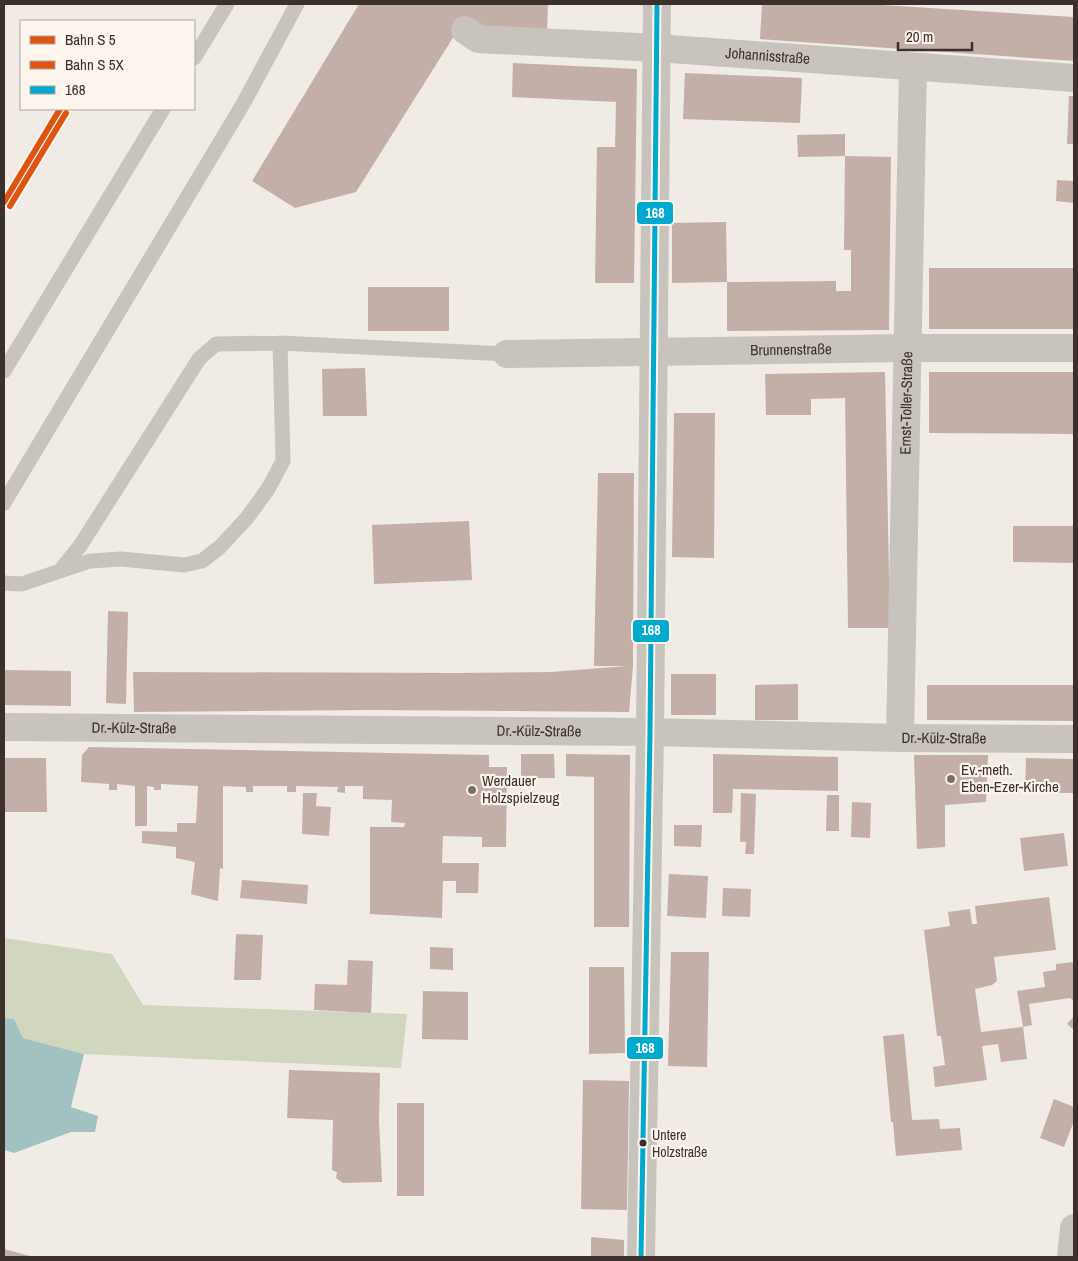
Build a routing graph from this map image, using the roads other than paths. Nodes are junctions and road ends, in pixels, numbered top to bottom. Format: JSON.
{"nodes":[{"id":1,"x":226,"y":4,"type":"edge"},
{"id":2,"x":297,"y":4,"type":"edge"},
{"id":3,"x":657,"y":4,"type":"edge"},
{"id":4,"x":465,"y":30,"type":"dead end"},
{"id":5,"x":657,"y":48,"type":"junction"},
{"id":6,"x":195,"y":56,"type":"edge"},
{"id":7,"x":913,"y":67,"type":"junction"},
{"id":8,"x":1074,"y":78,"type":"edge"},
{"id":9,"x":162,"y":110,"type":"edge"},
{"id":10,"x":280,"y":343,"type":"junction"},
{"id":11,"x":907,"y":348,"type":"junction"},
{"id":12,"x":1074,"y":348,"type":"edge"},
{"id":13,"x":654,"y":353,"type":"junction"},
{"id":14,"x":507,"y":354,"type":"joint"},
{"id":15,"x":4,"y":371,"type":"edge"},
{"id":16,"x":4,"y":503,"type":"edge"},
{"id":17,"x":60,"y":571,"type":"junction"},
{"id":18,"x":4,"y":583,"type":"edge"},
{"id":19,"x":4,"y":727,"type":"edge"},
{"id":20,"x":650,"y":732,"type":"junction"},
{"id":21,"x":900,"y":738,"type":"junction"},
{"id":22,"x":1074,"y":739,"type":"edge"},
{"id":23,"x":1074,"y":1228,"type":"edge"},
{"id":24,"x":641,"y":1257,"type":"edge"},
{"id":25,"x":1071,"y":1257,"type":"edge"}],
"edges":[{"from":1,"to":6,"type":"lane"},
{"from":2,"to":16,"type":"lane"},
{"from":3,"to":5,"type":"street"},
{"from":4,"to":5,"type":"street","name":"Johannisstraße"},
{"from":5,"to":7,"type":"street","name":"Johannisstraße"},
{"from":5,"to":13,"type":"street"},
{"from":7,"to":8,"type":"street","name":"Johannisstraße"},
{"from":7,"to":11,"type":"street","name":"Ernst-Toller-Straße"},
{"from":9,"to":15,"type":"lane"},
{"from":10,"to":14,"type":"lane"},
{"from":10,"to":17,"type":"lane"},
{"from":10,"to":17,"type":"lane"},
{"from":11,"to":12,"type":"street","name":"Brunnenstraße"},
{"from":11,"to":13,"type":"street","name":"Brunnenstraße"},
{"from":11,"to":21,"type":"street","name":"Ernst-Toller-Straße"},
{"from":13,"to":14,"type":"street","name":"Brunnenstraße"},
{"from":13,"to":20,"type":"street"},
{"from":17,"to":18,"type":"lane"},
{"from":19,"to":20,"type":"street","name":"Dr.-Külz-Straße"},
{"from":20,"to":21,"type":"street","name":"Dr.-Külz-Straße"},
{"from":20,"to":24,"type":"street"},
{"from":21,"to":22,"type":"street","name":"Dr.-Külz-Straße"},
{"from":23,"to":25,"type":"street"}]}
